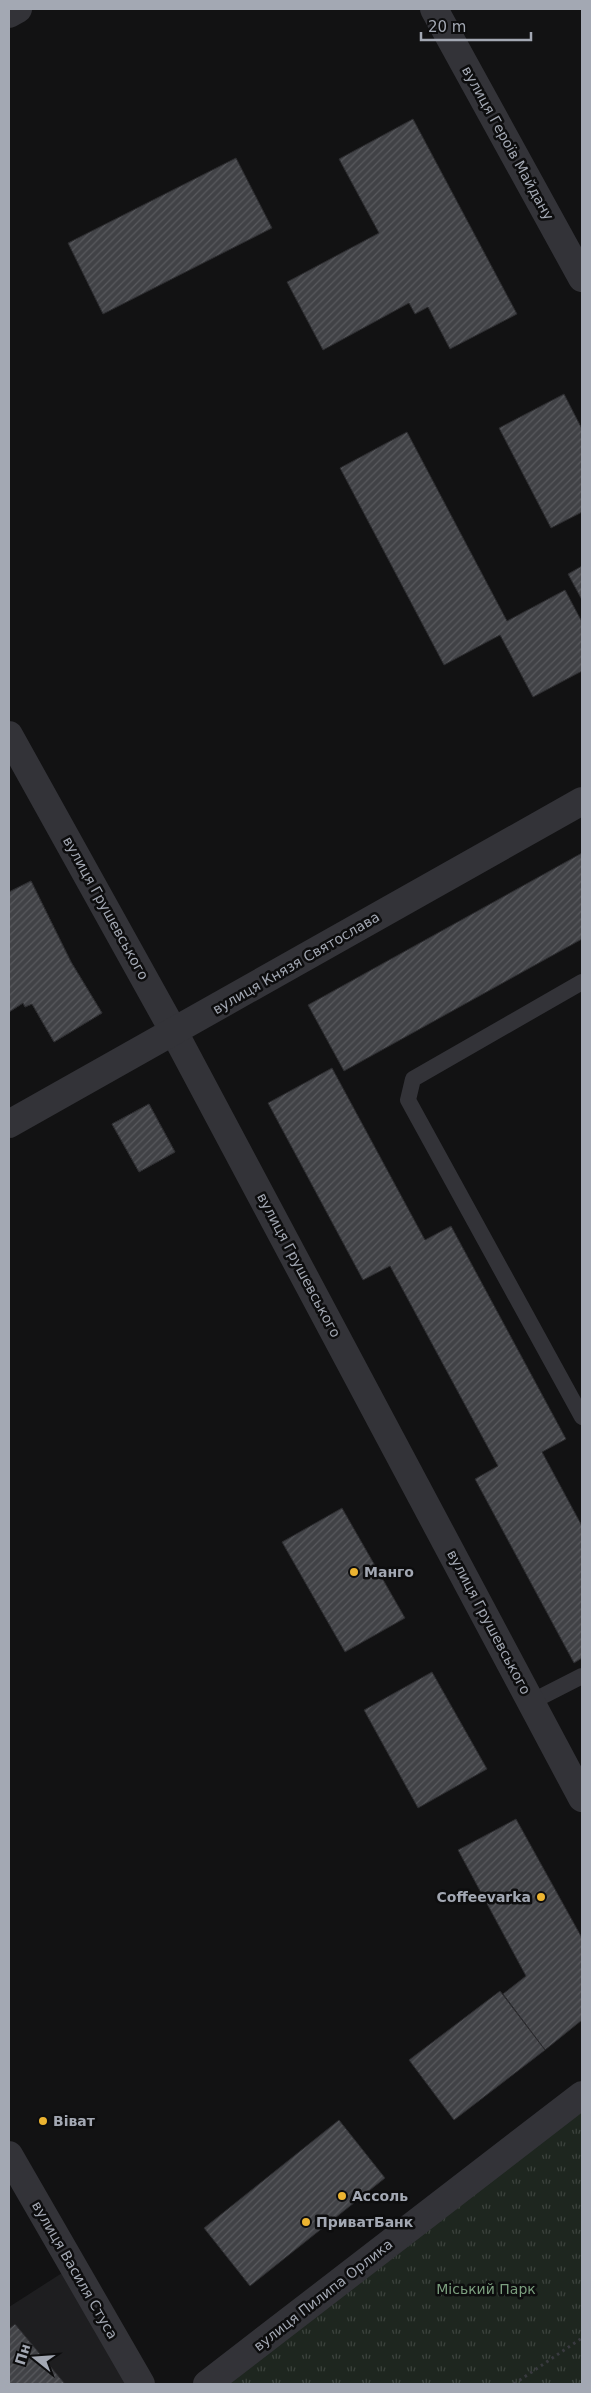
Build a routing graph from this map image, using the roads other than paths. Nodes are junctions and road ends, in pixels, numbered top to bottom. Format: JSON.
{"nodes":[{"id":1,"x":18,"y":9,"type":"edge"},
{"id":2,"x":434,"y":9,"type":"edge"},
{"id":3,"x":9,"y":14,"type":"edge"},
{"id":4,"x":582,"y":278,"type":"edge"},
{"id":5,"x":9,"y":735,"type":"edge"},
{"id":6,"x":582,"y":801,"type":"edge"},
{"id":7,"x":582,"y":982,"type":"edge"},
{"id":8,"x":174,"y":1032,"type":"junction"},
{"id":9,"x":9,"y":1124,"type":"edge"},
{"id":10,"x":582,"y":1417,"type":"edge"},
{"id":11,"x":582,"y":1676,"type":"edge"},
{"id":12,"x":531,"y":1702,"type":"junction"},
{"id":13,"x":582,"y":1798,"type":"edge"},
{"id":14,"x":582,"y":2095,"type":"edge"},
{"id":15,"x":9,"y":2155,"type":"edge"},
{"id":16,"x":141,"y":2384,"type":"edge"},
{"id":17,"x":207,"y":2384,"type":"edge"}],
"edges":[{"from":1,"to":3,"type":"street"},
{"from":2,"to":4,"type":"street","name":"вулиця Героїв Майдану"},
{"from":5,"to":8,"type":"street","name":"вулиця Грушевського"},
{"from":6,"to":8,"type":"street","name":"вулиця Князя Святослава"},
{"from":7,"to":10,"type":"lane"},
{"from":8,"to":9,"type":"street","name":"вулиця Князя Святослава"},
{"from":8,"to":12,"type":"street","name":"вулиця Грушевського"},
{"from":11,"to":12,"type":"lane"},
{"from":12,"to":13,"type":"street","name":"вулиця Грушевського"},
{"from":14,"to":17,"type":"street","name":"вулиця Пилипа Орлика"},
{"from":15,"to":16,"type":"street","name":"вулиця Василя Стуса"}]}
